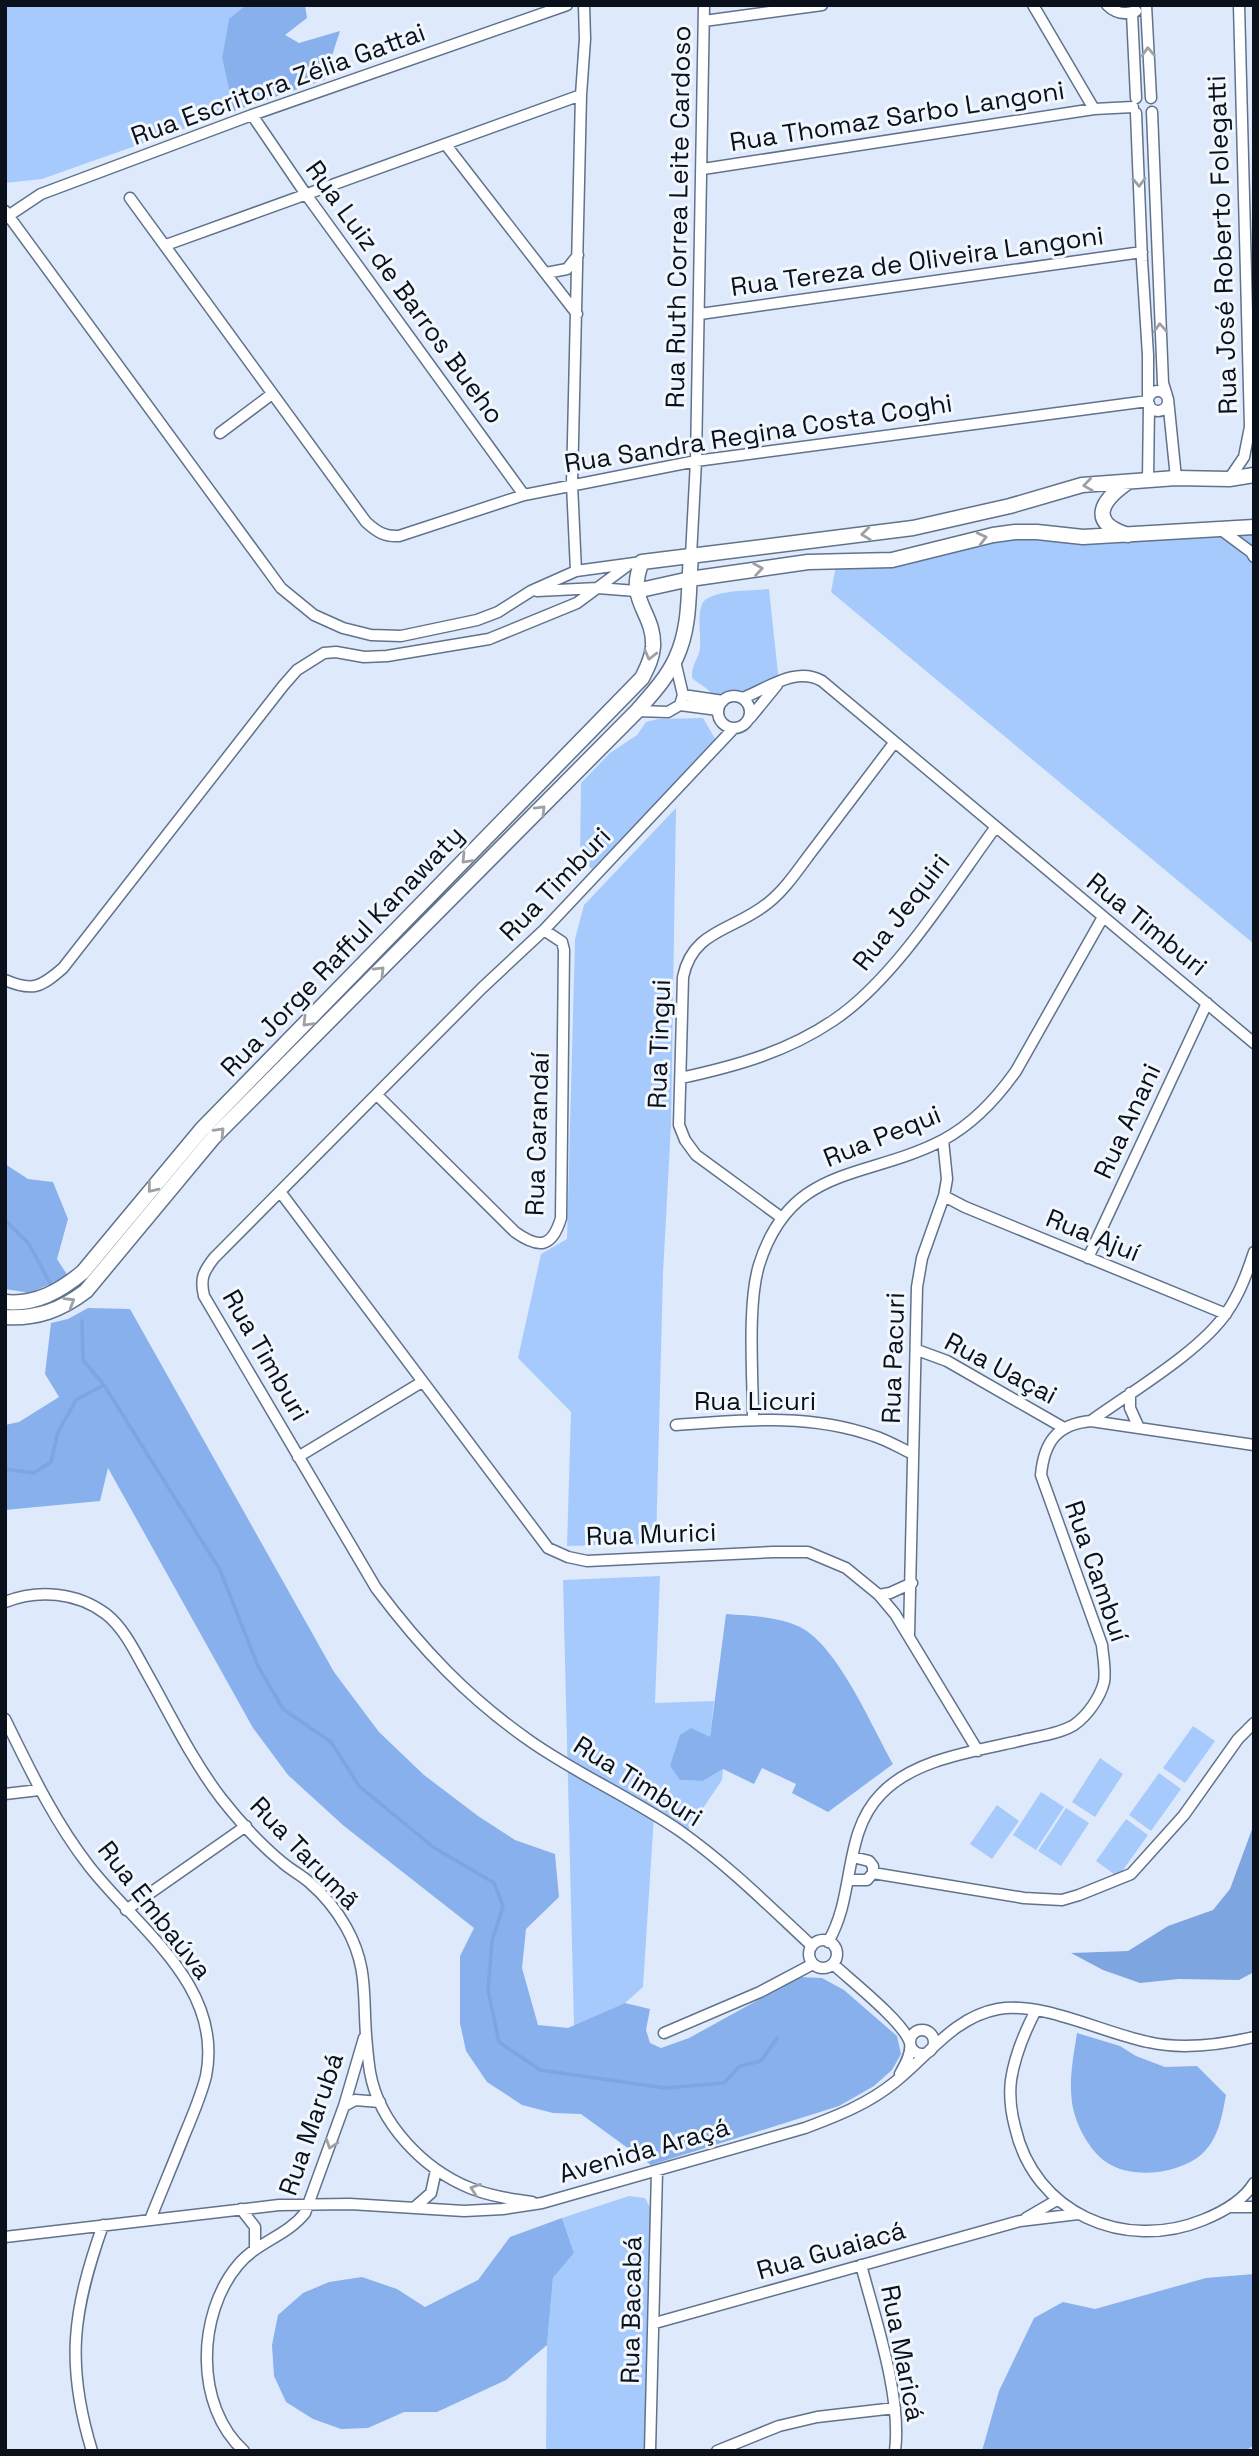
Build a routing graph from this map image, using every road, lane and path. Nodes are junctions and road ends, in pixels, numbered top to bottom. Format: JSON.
{"nodes":[{"id":1,"x":567,"y":5,"type":"edge"},
{"id":2,"x":584,"y":5,"type":"edge"},
{"id":3,"x":704,"y":5,"type":"edge"},
{"id":4,"x":822,"y":5,"type":"edge"},
{"id":5,"x":1033,"y":5,"type":"edge"},
{"id":6,"x":1107,"y":5,"type":"edge"},
{"id":7,"x":1145,"y":5,"type":"edge"},
{"id":8,"x":1238,"y":5,"type":"edge"},
{"id":9,"x":1132,"y":13,"type":"junction"},
{"id":10,"x":704,"y":21,"type":"junction"},
{"id":11,"x":581,"y":95,"type":"junction"},
{"id":12,"x":1151,"y":98,"type":"junction"},
{"id":13,"x":1135,"y":105,"type":"junction"},
{"id":14,"x":1096,"y":109,"type":"junction"},
{"id":15,"x":1152,"y":112,"type":"junction"},
{"id":16,"x":252,"y":115,"type":"junction"},
{"id":17,"x":446,"y":145,"type":"junction"},
{"id":18,"x":703,"y":169,"type":"junction"},
{"id":19,"x":305,"y":193,"type":"junction"},
{"id":20,"x":130,"y":198,"type":"dead end"},
{"id":21,"x":6,"y":215,"type":"edge"},
{"id":22,"x":166,"y":245,"type":"junction"},
{"id":23,"x":1156,"y":245,"type":"junction"},
{"id":24,"x":1141,"y":253,"type":"junction"},
{"id":25,"x":578,"y":255,"type":"junction"},
{"id":26,"x":1157,"y":260,"type":"junction"},
{"id":27,"x":546,"y":273,"type":"junction"},
{"id":28,"x":577,"y":314,"type":"junction"},
{"id":29,"x":700,"y":314,"type":"junction"},
{"id":30,"x":272,"y":394,"type":"junction"},
{"id":31,"x":1167,"y":398,"type":"junction"},
{"id":32,"x":1148,"y":401,"type":"junction"},
{"id":33,"x":220,"y":433,"type":"dead end"},
{"id":34,"x":696,"y":461,"type":"junction"},
{"id":35,"x":1254,"y":475,"type":"edge"},
{"id":36,"x":1176,"y":478,"type":"junction"},
{"id":37,"x":1229,"y":479,"type":"junction"},
{"id":38,"x":1148,"y":480,"type":"junction"},
{"id":39,"x":1130,"y":481,"type":"junction"},
{"id":40,"x":572,"y":484,"type":"junction"},
{"id":41,"x":524,"y":495,"type":"junction"},
{"id":42,"x":1254,"y":527,"type":"edge"},
{"id":43,"x":1220,"y":529,"type":"junction"},
{"id":44,"x":1130,"y":535,"type":"junction"},
{"id":45,"x":691,"y":556,"type":"junction"},
{"id":46,"x":1254,"y":557,"type":"edge"},
{"id":47,"x":636,"y":563,"type":"junction"},
{"id":48,"x":576,"y":570,"type":"junction"},
{"id":49,"x":690,"y":579,"type":"junction"},
{"id":50,"x":598,"y":589,"type":"junction"},
{"id":51,"x":531,"y":591,"type":"junction"},
{"id":52,"x":636,"y":591,"type":"junction"},
{"id":53,"x":675,"y":661,"type":"junction"},
{"id":54,"x":779,"y":683,"type":"junction"},
{"id":55,"x":743,"y":698,"type":"junction"},
{"id":56,"x":682,"y":700,"type":"junction"},
{"id":57,"x":720,"y":705,"type":"junction"},
{"id":58,"x":637,"y":711,"type":"junction"},
{"id":59,"x":750,"y":718,"type":"junction"},
{"id":60,"x":734,"y":728,"type":"junction"},
{"id":61,"x":588,"y":734,"type":"junction"},
{"id":62,"x":894,"y":743,"type":"junction"},
{"id":63,"x":601,"y":748,"type":"junction"},
{"id":64,"x":995,"y":828,"type":"junction"},
{"id":65,"x":1102,"y":917,"type":"junction"},
{"id":66,"x":544,"y":930,"type":"junction"},
{"id":67,"x":5,"y":980,"type":"edge"},
{"id":68,"x":1207,"y":1003,"type":"junction"},
{"id":69,"x":1254,"y":1043,"type":"edge"},
{"id":70,"x":681,"y":1078,"type":"junction"},
{"id":71,"x":377,"y":1095,"type":"junction"},
{"id":72,"x":943,"y":1140,"type":"junction"},
{"id":73,"x":281,"y":1193,"type":"junction"},
{"id":74,"x":944,"y":1196,"type":"junction"},
{"id":75,"x":782,"y":1218,"type":"junction"},
{"id":76,"x":1254,"y":1252,"type":"edge"},
{"id":77,"x":1088,"y":1258,"type":"junction"},
{"id":78,"x":5,"y":1302,"type":"edge"},
{"id":79,"x":1226,"y":1314,"type":"junction"},
{"id":80,"x":5,"y":1317,"type":"edge"},
{"id":81,"x":917,"y":1350,"type":"junction"},
{"id":82,"x":422,"y":1381,"type":"junction"},
{"id":83,"x":1130,"y":1393,"type":"junction"},
{"id":84,"x":753,"y":1419,"type":"junction"},
{"id":85,"x":1091,"y":1421,"type":"junction"},
{"id":86,"x":676,"y":1425,"type":"dead end"},
{"id":87,"x":1063,"y":1428,"type":"junction"},
{"id":88,"x":1139,"y":1428,"type":"junction"},
{"id":89,"x":1254,"y":1445,"type":"edge"},
{"id":90,"x":913,"y":1454,"type":"junction"},
{"id":91,"x":298,"y":1457,"type":"junction"},
{"id":92,"x":912,"y":1583,"type":"junction"},
{"id":93,"x":878,"y":1595,"type":"junction"},
{"id":94,"x":5,"y":1602,"type":"edge"},
{"id":95,"x":909,"y":1635,"type":"junction"},
{"id":96,"x":5,"y":1719,"type":"edge"},
{"id":97,"x":1254,"y":1723,"type":"edge"},
{"id":98,"x":978,"y":1751,"type":"junction"},
{"id":99,"x":39,"y":1790,"type":"junction"},
{"id":100,"x":5,"y":1794,"type":"edge"},
{"id":101,"x":246,"y":1826,"type":"junction"},
{"id":102,"x":853,"y":1857,"type":"junction"},
{"id":103,"x":873,"y":1873,"type":"junction"},
{"id":104,"x":850,"y":1880,"type":"junction"},
{"id":105,"x":126,"y":1910,"type":"junction"},
{"id":106,"x":828,"y":1942,"type":"junction"},
{"id":107,"x":812,"y":1946,"type":"junction"},
{"id":108,"x":813,"y":1964,"type":"junction"},
{"id":109,"x":833,"y":1964,"type":"junction"},
{"id":110,"x":1036,"y":2010,"type":"junction"},
{"id":111,"x":895,"y":2021,"type":"junction"},
{"id":112,"x":966,"y":2021,"type":"junction"},
{"id":113,"x":925,"y":2031,"type":"junction"},
{"id":114,"x":366,"y":2032,"type":"junction"},
{"id":115,"x":664,"y":2033,"type":"dead end"},
{"id":116,"x":1254,"y":2037,"type":"edge"},
{"id":117,"x":911,"y":2045,"type":"junction"},
{"id":118,"x":930,"y":2051,"type":"junction"},
{"id":119,"x":895,"y":2082,"type":"junction"},
{"id":120,"x":380,"y":2102,"type":"junction"},
{"id":121,"x":344,"y":2106,"type":"junction"},
{"id":122,"x":436,"y":2170,"type":"junction"},
{"id":123,"x":657,"y":2171,"type":"junction"},
{"id":124,"x":1252,"y":2187,"type":"edge"},
{"id":125,"x":1057,"y":2200,"type":"junction"},
{"id":126,"x":542,"y":2203,"type":"junction"},
{"id":127,"x":310,"y":2204,"type":"junction"},
{"id":128,"x":415,"y":2207,"type":"junction"},
{"id":129,"x":1230,"y":2207,"type":"junction"},
{"id":130,"x":1254,"y":2207,"type":"edge"},
{"id":131,"x":241,"y":2208,"type":"junction"},
{"id":132,"x":1077,"y":2214,"type":"junction"},
{"id":133,"x":150,"y":2220,"type":"junction"},
{"id":134,"x":1020,"y":2221,"type":"junction"},
{"id":135,"x":103,"y":2225,"type":"junction"},
{"id":136,"x":5,"y":2237,"type":"edge"},
{"id":137,"x":255,"y":2248,"type":"junction"},
{"id":138,"x":861,"y":2265,"type":"junction"},
{"id":139,"x":654,"y":2323,"type":"junction"},
{"id":140,"x":895,"y":2409,"type":"junction"},
{"id":141,"x":92,"y":2451,"type":"edge"},
{"id":142,"x":244,"y":2451,"type":"edge"},
{"id":143,"x":650,"y":2451,"type":"edge"},
{"id":144,"x":717,"y":2451,"type":"edge"},
{"id":145,"x":895,"y":2451,"type":"edge"}],
"edges":[{"from":1,"to":16,"type":"street","name":"Rua Escritora Zélia Gattai"},
{"from":2,"to":11,"type":"street"},
{"from":3,"to":10,"type":"street","name":"Rua Ruth Correa Leite Cardoso"},
{"from":4,"to":10,"type":"street"},
{"from":5,"to":14,"type":"street"},
{"from":6,"to":9,"type":"street"},
{"from":7,"to":9,"type":"street"},
{"from":12,"to":7,"type":"street","one_way":true},
{"from":8,"to":37,"type":"street","name":"Rua José Roberto Folegatti"},
{"from":9,"to":13,"type":"street"},
{"from":10,"to":18,"type":"street","name":"Rua Ruth Correa Leite Cardoso"},
{"from":11,"to":17,"type":"street"},
{"from":11,"to":25,"type":"street"},
{"from":12,"to":13,"type":"street","name":"Rua Thomaz Sarbo Langoni"},
{"from":12,"to":15,"type":"street"},
{"from":13,"to":14,"type":"street","name":"Rua Thomaz Sarbo Langoni"},
{"from":13,"to":15,"type":"street","name":"Rua Thomaz Sarbo Langoni"},
{"from":13,"to":24,"type":"street","one_way":true},
{"from":14,"to":18,"type":"street","name":"Rua Thomaz Sarbo Langoni"},
{"from":15,"to":23,"type":"street"},
{"from":16,"to":19,"type":"street","name":"Rua Luiz de Barros Bueho"},
{"from":16,"to":21,"type":"street","name":"Rua Escritora Zélia Gattai"},
{"from":17,"to":19,"type":"street"},
{"from":17,"to":27,"type":"street"},
{"from":18,"to":29,"type":"street","name":"Rua Ruth Correa Leite Cardoso"},
{"from":19,"to":22,"type":"street"},
{"from":19,"to":41,"type":"street","name":"Rua Luiz de Barros Bueho"},
{"from":20,"to":22,"type":"street","name":"Rua Sandra Regina Costa Coghi"},
{"from":21,"to":51,"type":"street"},
{"from":22,"to":30,"type":"street","name":"Rua Sandra Regina Costa Coghi"},
{"from":23,"to":24,"type":"street","name":"Rua Tereza de Oliveira Langoni"},
{"from":23,"to":26,"type":"street"},
{"from":24,"to":26,"type":"street","name":"Rua Tereza de Oliveira Langoni"},
{"from":24,"to":29,"type":"street","name":"Rua Tereza de Oliveira Langoni"},
{"from":24,"to":32,"type":"street"},
{"from":25,"to":27,"type":"street"},
{"from":25,"to":28,"type":"street"},
{"from":31,"to":26,"type":"street","one_way":true},
{"from":27,"to":28,"type":"street"},
{"from":28,"to":40,"type":"street"},
{"from":29,"to":34,"type":"street","name":"Rua Ruth Correa Leite Cardoso"},
{"from":30,"to":33,"type":"street"},
{"from":30,"to":41,"type":"street","name":"Rua Sandra Regina Costa Coghi"},
{"from":31,"to":32,"type":"street","name":"Rua Sandra Regina Costa Coghi"},
{"from":31,"to":32,"type":"street","name":"Rua Sandra Regina Costa Coghi"},
{"from":31,"to":36,"type":"street"},
{"from":32,"to":34,"type":"street","name":"Rua Sandra Regina Costa Coghi"},
{"from":32,"to":38,"type":"street"},
{"from":34,"to":40,"type":"street","name":"Rua Sandra Regina Costa Coghi"},
{"from":34,"to":45,"type":"street","name":"Rua Ruth Correa Leite Cardoso"},
{"from":35,"to":37,"type":"main road"},
{"from":36,"to":37,"type":"main road"},
{"from":36,"to":38,"type":"main road"},
{"from":38,"to":39,"type":"main road"},
{"from":39,"to":44,"type":"main road"},
{"from":39,"to":45,"type":"main road","one_way":true},
{"from":40,"to":41,"type":"street","name":"Rua Sandra Regina Costa Coghi"},
{"from":40,"to":48,"type":"street"},
{"from":42,"to":43,"type":"main road"},
{"from":43,"to":44,"type":"main road"},
{"from":43,"to":46,"type":"street"},
{"from":49,"to":44,"type":"main road","one_way":true},
{"from":45,"to":47,"type":"main road"},
{"from":45,"to":49,"type":"main road","name":"Rua Jorge Rafful Kanawaty"},
{"from":47,"to":48,"type":"street"},
{"from":47,"to":50,"type":"street"},
{"from":47,"to":52,"type":"main road"},
{"from":48,"to":51,"type":"street"},
{"from":49,"to":52,"type":"main road"},
{"from":49,"to":53,"type":"main road","name":"Rua Jorge Rafful Kanawaty"},
{"from":50,"to":51,"type":"street"},
{"from":50,"to":52,"type":"street"},
{"from":50,"to":67,"type":"street"},
{"from":52,"to":61,"type":"main road","name":"Rua Jorge Rafful Kanawaty","one_way":true},
{"from":53,"to":56,"type":"street","name":"Rua Jorge Rafful Kanawaty"},
{"from":53,"to":58,"type":"main road","name":"Rua Jorge Rafful Kanawaty"},
{"from":54,"to":55,"type":"street","name":"Rua Timburi"},
{"from":54,"to":59,"type":"street"},
{"from":54,"to":62,"type":"street","name":"Rua Timburi"},
{"from":55,"to":57,"type":"street"},
{"from":55,"to":59,"type":"street"},
{"from":56,"to":57,"type":"street"},
{"from":56,"to":58,"type":"street"},
{"from":57,"to":60,"type":"street"},
{"from":58,"to":63,"type":"main road","name":"Rua Jorge Rafful Kanawaty"},
{"from":59,"to":60,"type":"street"},
{"from":60,"to":66,"type":"street","name":"Rua Timburi"},
{"from":61,"to":63,"type":"main road"},
{"from":61,"to":78,"type":"main road","name":"Rua Jorge Rafful Kanawaty","one_way":true},
{"from":62,"to":64,"type":"street","name":"Rua Timburi"},
{"from":62,"to":70,"type":"street","name":"Rua Tingui"},
{"from":80,"to":63,"type":"main road","name":"Rua Jorge Rafful Kanawaty","one_way":true},
{"from":64,"to":65,"type":"street","name":"Rua Timburi"},
{"from":64,"to":70,"type":"street","name":"Rua Jequiri"},
{"from":65,"to":68,"type":"street","name":"Rua Timburi"},
{"from":65,"to":72,"type":"street","name":"Rua Pequi"},
{"from":66,"to":71,"type":"street","name":"Rua Timburi"},
{"from":66,"to":71,"type":"street","name":"Rua Carandaí"},
{"from":68,"to":69,"type":"street","name":"Rua Timburi"},
{"from":68,"to":77,"type":"street","name":"Rua Anani"},
{"from":70,"to":75,"type":"street","name":"Rua Tingui"},
{"from":71,"to":73,"type":"street","name":"Rua Timburi"},
{"from":72,"to":74,"type":"street","name":"Rua Pacuri"},
{"from":72,"to":75,"type":"street","name":"Rua Pequi"},
{"from":73,"to":82,"type":"street","name":"Rua Murici"},
{"from":73,"to":91,"type":"street","name":"Rua Timburi"},
{"from":74,"to":77,"type":"street","name":"Rua Ajuí"},
{"from":74,"to":81,"type":"street","name":"Rua Pacuri"},
{"from":75,"to":84,"type":"street","name":"Rua Pequi"},
{"from":76,"to":79,"type":"street"},
{"from":77,"to":79,"type":"street","name":"Rua Ajuí"},
{"from":79,"to":83,"type":"street"},
{"from":81,"to":87,"type":"street","name":"Rua Uaçai"},
{"from":81,"to":90,"type":"street","name":"Rua Pacuri"},
{"from":82,"to":91,"type":"street"},
{"from":82,"to":93,"type":"street","name":"Rua Murici"},
{"from":83,"to":85,"type":"street"},
{"from":83,"to":88,"type":"street"},
{"from":84,"to":86,"type":"street","name":"Rua Licuri"},
{"from":84,"to":90,"type":"street","name":"Rua Licuri"},
{"from":85,"to":87,"type":"street"},
{"from":85,"to":88,"type":"street"},
{"from":87,"to":98,"type":"street","name":"Rua Cambuí"},
{"from":88,"to":89,"type":"street"},
{"from":90,"to":92,"type":"street","name":"Rua Pacuri"},
{"from":91,"to":107,"type":"street","name":"Rua Timburi"},
{"from":92,"to":93,"type":"street"},
{"from":92,"to":95,"type":"street","name":"Rua Pacuri"},
{"from":93,"to":95,"type":"street","name":"Rua Murici"},
{"from":94,"to":101,"type":"street","name":"Rua Tarumã"},
{"from":95,"to":98,"type":"street","name":"Rua Murici"},
{"from":96,"to":99,"type":"street","name":"Rua Embaúva"},
{"from":97,"to":103,"type":"street"},
{"from":98,"to":102,"type":"street","name":"Rua Cambuí"},
{"from":99,"to":100,"type":"street"},
{"from":99,"to":105,"type":"street","name":"Rua Embaúva"},
{"from":101,"to":105,"type":"street"},
{"from":101,"to":114,"type":"street","name":"Rua Tarumã"},
{"from":102,"to":103,"type":"street"},
{"from":102,"to":104,"type":"street","name":"Rua Cambuí"},
{"from":103,"to":104,"type":"street"},
{"from":104,"to":106,"type":"street"},
{"from":105,"to":133,"type":"street","name":"Rua Embaúva"},
{"from":106,"to":107,"type":"street"},
{"from":106,"to":109,"type":"street"},
{"from":107,"to":108,"type":"street"},
{"from":108,"to":109,"type":"street"},
{"from":108,"to":115,"type":"street"},
{"from":109,"to":111,"type":"street"},
{"from":110,"to":112,"type":"street","name":"Avenida Araçá"},
{"from":110,"to":116,"type":"street","name":"Avenida Araçá"},
{"from":110,"to":125,"type":"street"},
{"from":111,"to":113,"type":"street"},
{"from":111,"to":117,"type":"street"},
{"from":112,"to":113,"type":"street"},
{"from":112,"to":118,"type":"street","name":"Avenida Araçá"},
{"from":113,"to":117,"type":"street"},
{"from":113,"to":118,"type":"street"},
{"from":114,"to":120,"type":"street","name":"Rua Tarumã"},
{"from":114,"to":121,"type":"street","name":"Rua Marubá"},
{"from":117,"to":118,"type":"street"},
{"from":117,"to":119,"type":"street"},
{"from":118,"to":119,"type":"street","name":"Avenida Araçá"},
{"from":119,"to":123,"type":"street","name":"Avenida Araçá"},
{"from":120,"to":121,"type":"street"},
{"from":120,"to":122,"type":"street","name":"Rua Tarumã"},
{"from":121,"to":127,"type":"street","name":"Rua Marubá","one_way":true},
{"from":126,"to":122,"type":"street","name":"Rua Tarumã","one_way":true},
{"from":122,"to":128,"type":"street"},
{"from":123,"to":126,"type":"street","name":"Avenida Araçá"},
{"from":123,"to":139,"type":"street","name":"Rua Bacabá"},
{"from":124,"to":129,"type":"street"},
{"from":125,"to":132,"type":"street"},
{"from":125,"to":134,"type":"street","name":"Rua Guaiacá"},
{"from":126,"to":128,"type":"street","name":"Avenida Araçá"},
{"from":127,"to":128,"type":"street","name":"Avenida Araçá"},
{"from":127,"to":131,"type":"street","name":"Avenida Araçá"},
{"from":127,"to":137,"type":"street","name":"Rua Marubá"},
{"from":129,"to":130,"type":"street"},
{"from":129,"to":132,"type":"street"},
{"from":131,"to":133,"type":"street","name":"Avenida Araçá"},
{"from":131,"to":137,"type":"street","name":"Rua Marubá"},
{"from":132,"to":134,"type":"street","name":"Rua Guaiacá"},
{"from":133,"to":135,"type":"street","name":"Avenida Araçá"},
{"from":134,"to":138,"type":"street","name":"Rua Guaiacá"},
{"from":135,"to":136,"type":"street","name":"Avenida Araçá"},
{"from":135,"to":141,"type":"street"},
{"from":137,"to":142,"type":"street","name":"Rua Marubá"},
{"from":138,"to":139,"type":"street","name":"Rua Guaiacá"},
{"from":138,"to":140,"type":"street","name":"Rua Maricá"},
{"from":139,"to":143,"type":"street","name":"Rua Bacabá"},
{"from":140,"to":144,"type":"street"},
{"from":140,"to":145,"type":"street","name":"Rua Maricá"}]}
